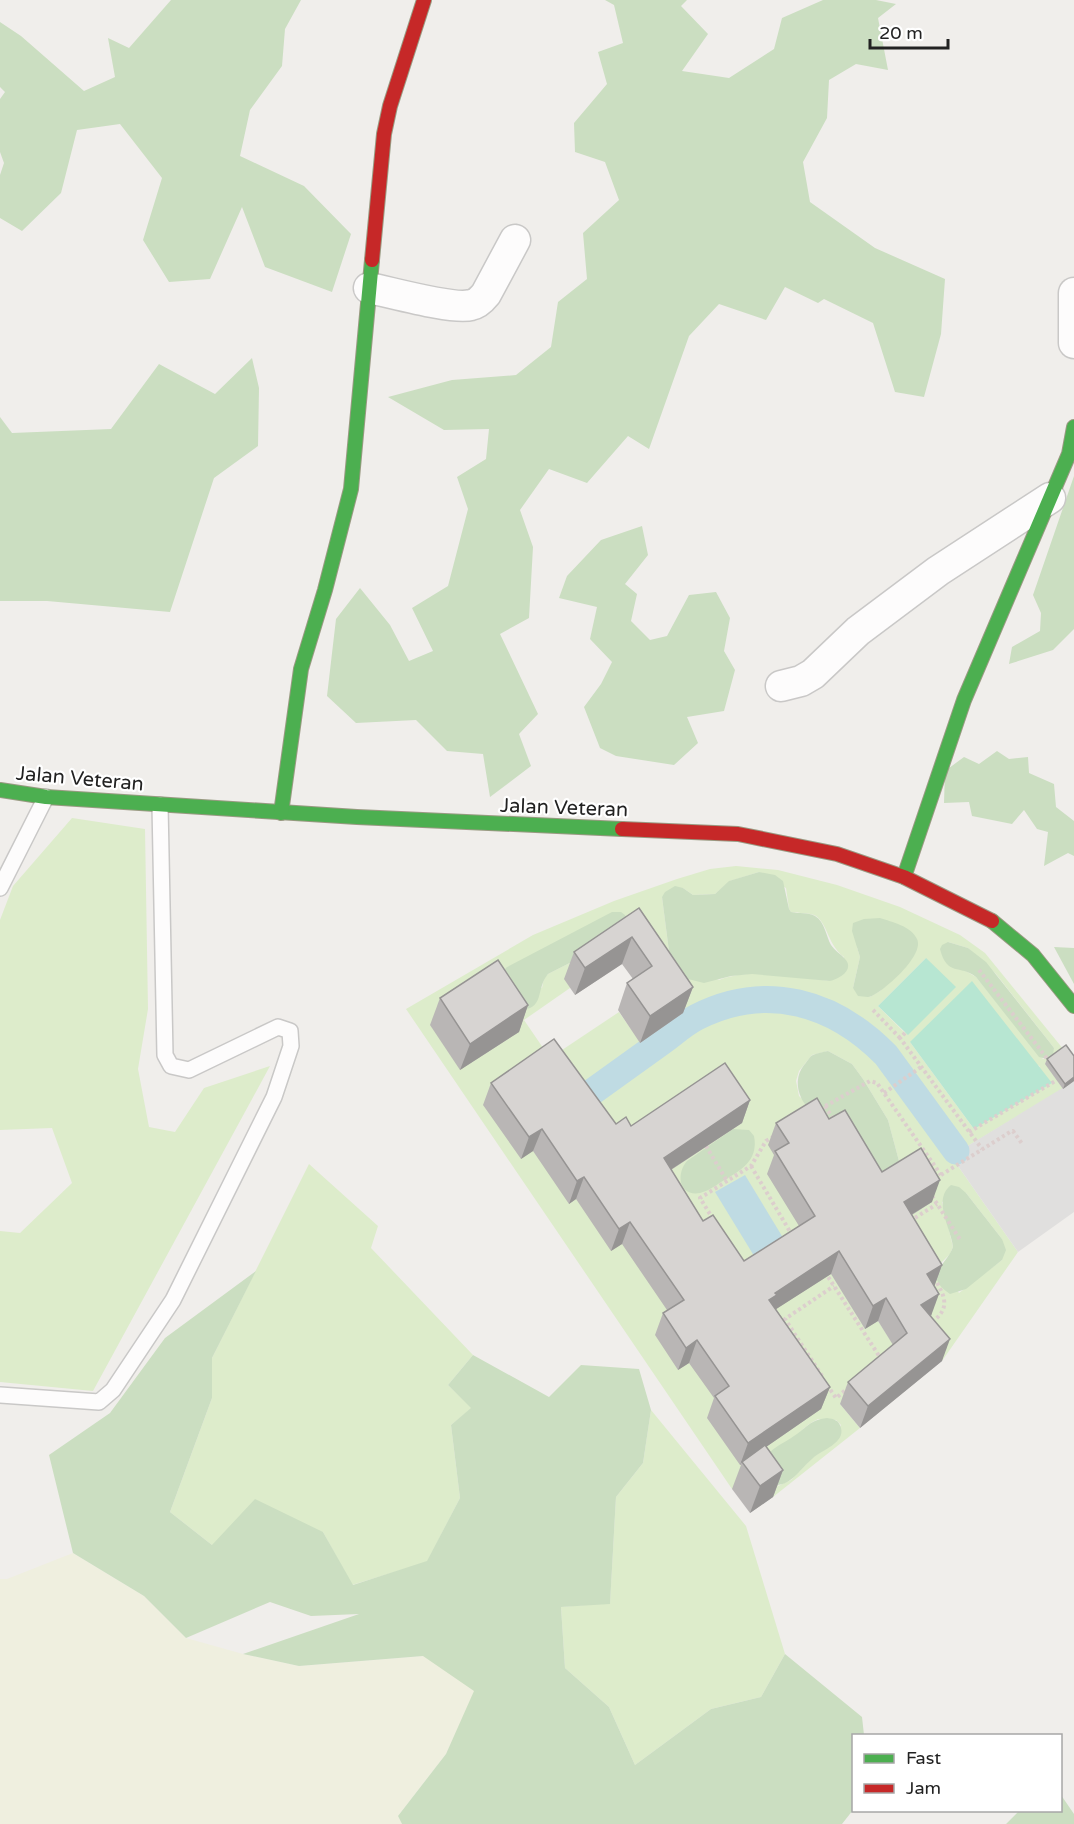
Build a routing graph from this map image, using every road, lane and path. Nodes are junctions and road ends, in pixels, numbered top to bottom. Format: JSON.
{"nodes":[{"id":1,"x":424,"y":0,"type":"edge"},
{"id":2,"x":515,"y":240,"type":"dead end"},
{"id":3,"x":369,"y":288,"type":"junction"},
{"id":4,"x":1074,"y":293,"type":"edge"},
{"id":5,"x":1074,"y":343,"type":"edge"},
{"id":6,"x":1074,"y":427,"type":"edge"},
{"id":7,"x":1050,"y":498,"type":"junction"},
{"id":8,"x":781,"y":686,"type":"dead end"},
{"id":9,"x":0,"y":790,"type":"edge"},
{"id":10,"x":46,"y":797,"type":"junction"},
{"id":11,"x":160,"y":805,"type":"junction"},
{"id":12,"x":281,"y":813,"type":"junction"},
{"id":13,"x":904,"y":877,"type":"junction"},
{"id":14,"x":0,"y":888,"type":"edge"},
{"id":15,"x":979,"y":970,"type":"dead end"},
{"id":16,"x":1074,"y":1006,"type":"edge"},
{"id":17,"x":873,"y":1010,"type":"dead end"},
{"id":18,"x":905,"y":1033,"type":"dead end"},
{"id":19,"x":900,"y":1038,"type":"junction"},
{"id":20,"x":1049,"y":1061,"type":"edge"},
{"id":21,"x":921,"y":1067,"type":"junction"},
{"id":22,"x":1057,"y":1080,"type":"edge"},
{"id":23,"x":884,"y":1093,"type":"junction"},
{"id":24,"x":825,"y":1106,"type":"junction"},
{"id":25,"x":815,"y":1112,"type":"edge"},
{"id":26,"x":837,"y":1124,"type":"edge"},
{"id":27,"x":969,"y":1132,"type":"junction"},
{"id":28,"x":776,"y":1135,"type":"edge"},
{"id":29,"x":1023,"y":1145,"type":"dead end"},
{"id":30,"x":706,"y":1146,"type":"edge"},
{"id":31,"x":981,"y":1150,"type":"junction"},
{"id":32,"x":751,"y":1166,"type":"junction"},
{"id":33,"x":941,"y":1175,"type":"junction"},
{"id":34,"x":934,"y":1180,"type":"edge"},
{"id":35,"x":727,"y":1181,"type":"junction"},
{"id":36,"x":929,"y":1190,"type":"edge"},
{"id":37,"x":937,"y":1204,"type":"junction"},
{"id":38,"x":902,"y":1226,"type":"edge"},
{"id":39,"x":718,"y":1227,"type":"edge"},
{"id":40,"x":792,"y":1236,"type":"edge"},
{"id":41,"x":961,"y":1241,"type":"dead end"},
{"id":42,"x":823,"y":1269,"type":"edge"},
{"id":43,"x":931,"y":1273,"type":"edge"},
{"id":44,"x":834,"y":1286,"type":"junction"},
{"id":45,"x":925,"y":1328,"type":"edge"},
{"id":46,"x":891,"y":1353,"type":"edge"},
{"id":47,"x":811,"y":1359,"type":"junction"},
{"id":48,"x":882,"y":1360,"type":"junction"},
{"id":49,"x":803,"y":1365,"type":"edge"},
{"id":50,"x":874,"y":1366,"type":"edge"},
{"id":51,"x":851,"y":1386,"type":"edge"},
{"id":52,"x":0,"y":1395,"type":"edge"}],
"edges":[{"from":1,"to":3,"type":"street"},
{"from":2,"to":3,"type":"street"},
{"from":3,"to":12,"type":"street"},
{"from":4,"to":5,"type":"street"},
{"from":6,"to":7,"type":"street"},
{"from":7,"to":8,"type":"street"},
{"from":7,"to":13,"type":"street"},
{"from":9,"to":10,"type":"street","name":"Jalan Veteran"},
{"from":10,"to":11,"type":"street","name":"Jalan Veteran"},
{"from":10,"to":14,"type":"lane"},
{"from":11,"to":12,"type":"street","name":"Jalan Veteran"},
{"from":11,"to":52,"type":"lane"},
{"from":12,"to":13,"type":"street","name":"Jalan Veteran"},
{"from":13,"to":16,"type":"street","name":"Jalan Veteran"},
{"from":15,"to":20,"type":"path"},
{"from":17,"to":19,"type":"path"},
{"from":18,"to":19,"type":"path"},
{"from":19,"to":21,"type":"path"},
{"from":21,"to":23,"type":"path"},
{"from":21,"to":27,"type":"path"},
{"from":22,"to":27,"type":"path"},
{"from":23,"to":24,"type":"path"},
{"from":23,"to":33,"type":"path"},
{"from":24,"to":25,"type":"path"},
{"from":24,"to":26,"type":"path"},
{"from":27,"to":31,"type":"path"},
{"from":28,"to":32,"type":"path"},
{"from":29,"to":31,"type":"path"},
{"from":30,"to":35,"type":"path"},
{"from":31,"to":33,"type":"path"},
{"from":32,"to":35,"type":"path"},
{"from":32,"to":40,"type":"path"},
{"from":33,"to":34,"type":"path"},
{"from":35,"to":39,"type":"path"},
{"from":36,"to":37,"type":"path"},
{"from":37,"to":38,"type":"path"},
{"from":37,"to":41,"type":"path"},
{"from":42,"to":44,"type":"path"},
{"from":43,"to":45,"type":"path"},
{"from":44,"to":47,"type":"path"},
{"from":44,"to":48,"type":"path"},
{"from":46,"to":48,"type":"path"},
{"from":47,"to":49,"type":"path"},
{"from":47,"to":51,"type":"path"},
{"from":48,"to":50,"type":"path"}]}
